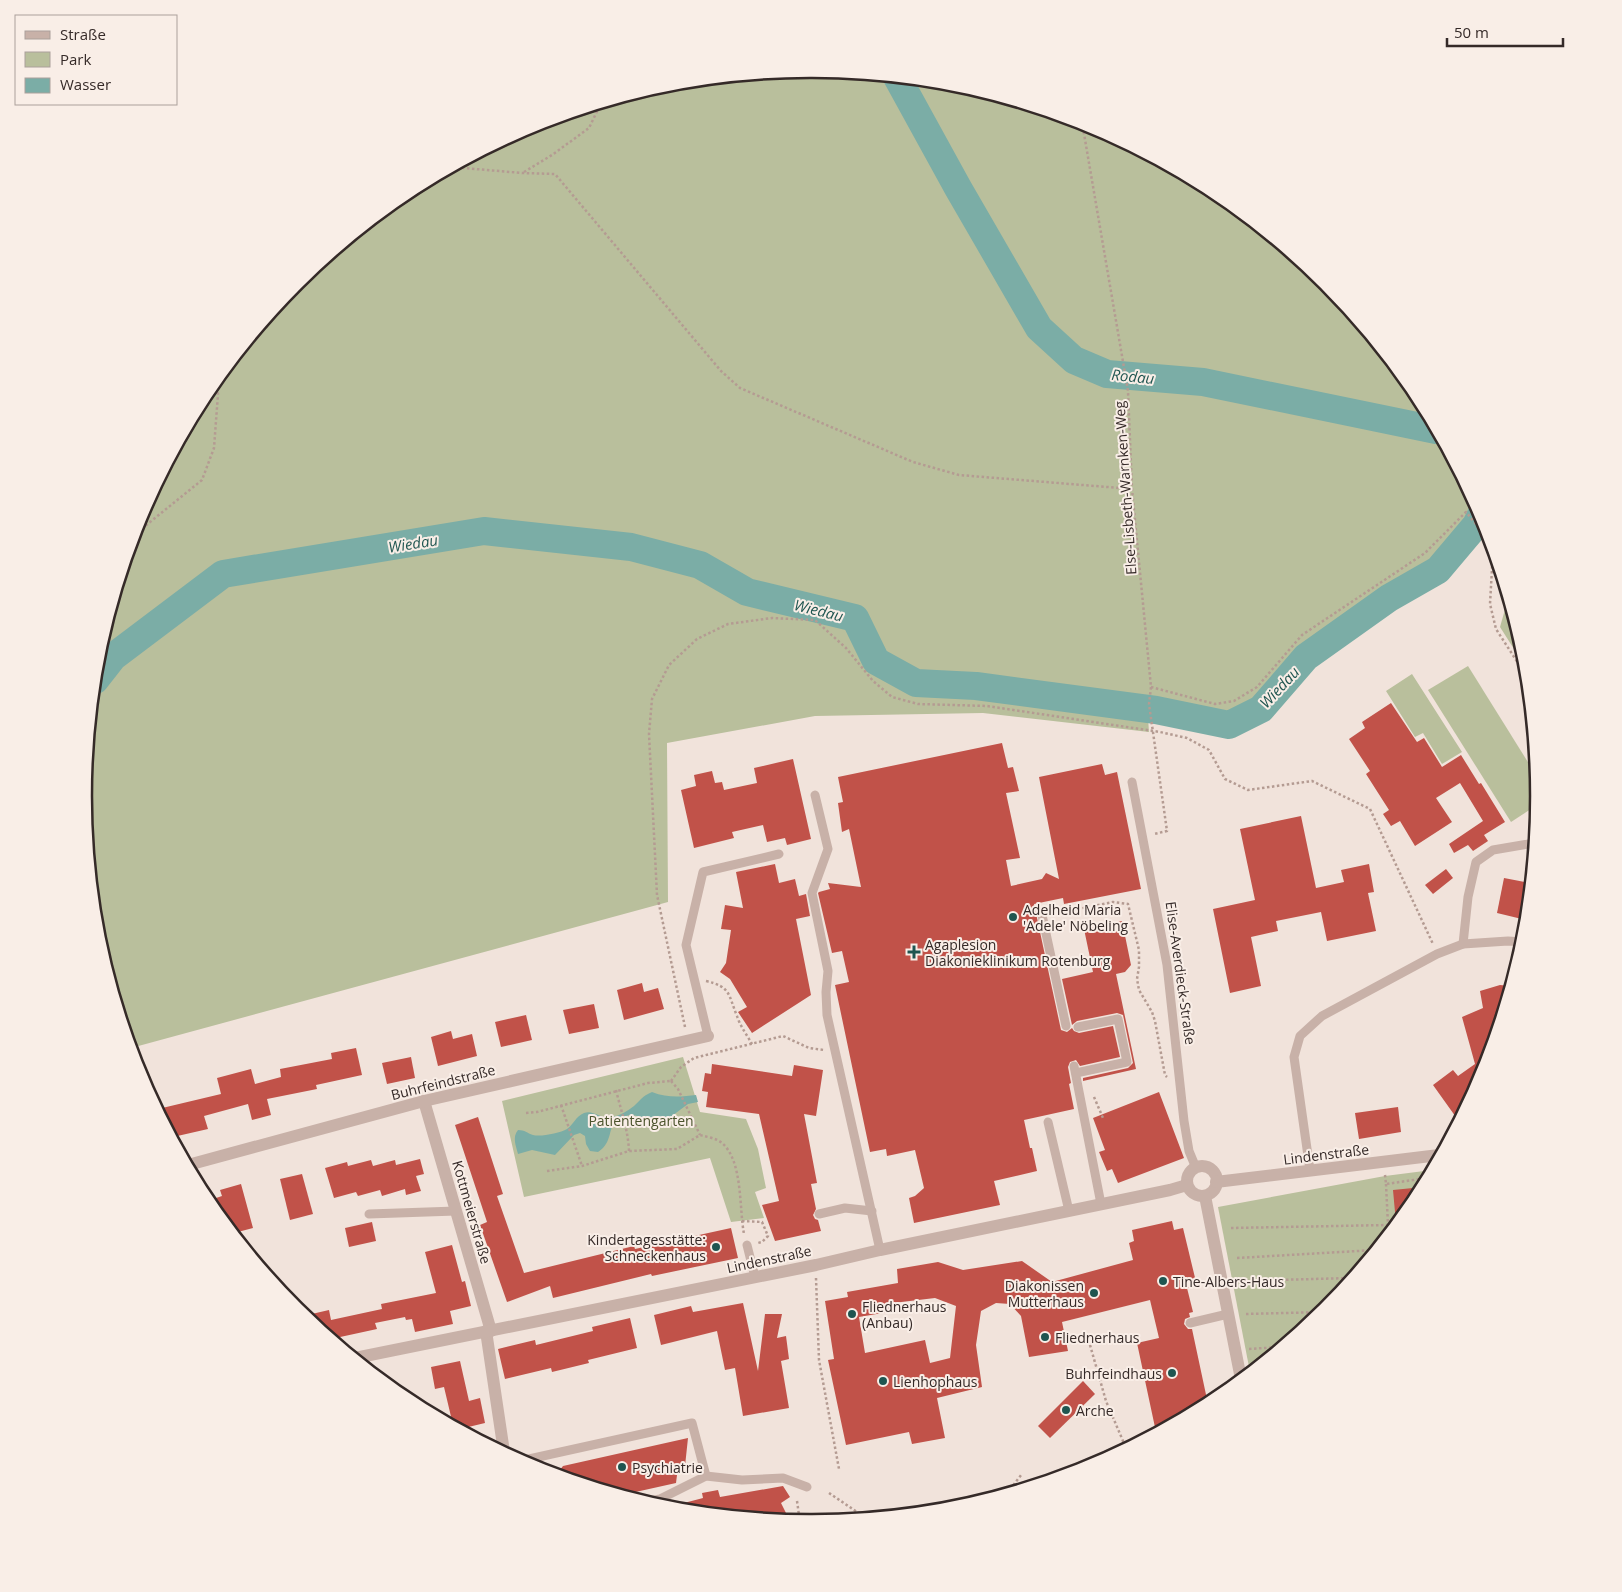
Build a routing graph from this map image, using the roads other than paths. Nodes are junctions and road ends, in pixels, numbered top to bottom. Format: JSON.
{"nodes":[{"id":1,"x":1132,"y":782,"type":"dead end"},
{"id":2,"x":815,"y":795,"type":"dead end"},
{"id":3,"x":1528,"y":844,"type":"edge"},
{"id":4,"x":780,"y":854,"type":"dead end"},
{"id":5,"x":1042,"y":915,"type":"road end"},
{"id":6,"x":1515,"y":941,"type":"edge"},
{"id":7,"x":1463,"y":944,"type":"junction"},
{"id":8,"x":1066,"y":1026,"type":"dead end"},
{"id":9,"x":1078,"y":1027,"type":"dead end"},
{"id":10,"x":708,"y":1036,"type":"joint"},
{"id":11,"x":424,"y":1101,"type":"junction"},
{"id":12,"x":1048,"y":1122,"type":"dead end"},
{"id":13,"x":1432,"y":1157,"type":"edge"},
{"id":14,"x":194,"y":1163,"type":"edge"},
{"id":15,"x":1196,"y":1168,"type":"junction"},
{"id":16,"x":1310,"y":1170,"type":"junction"},
{"id":17,"x":1216,"y":1182,"type":"junction"},
{"id":18,"x":1187,"y":1185,"type":"junction"},
{"id":19,"x":1204,"y":1196,"type":"junction"},
{"id":20,"x":1100,"y":1204,"type":"junction"},
{"id":21,"x":456,"y":1211,"type":"junction"},
{"id":22,"x":872,"y":1211,"type":"junction"},
{"id":23,"x":1069,"y":1211,"type":"junction"},
{"id":24,"x":369,"y":1214,"type":"dead end"},
{"id":25,"x":819,"y":1214,"type":"dead end"},
{"id":26,"x":747,"y":1245,"type":"road end"},
{"id":27,"x":880,"y":1250,"type":"junction"},
{"id":28,"x":755,"y":1277,"type":"junction"},
{"id":29,"x":1228,"y":1314,"type":"junction"},
{"id":30,"x":1190,"y":1322,"type":"dead end"},
{"id":31,"x":488,"y":1331,"type":"junction"},
{"id":32,"x":362,"y":1357,"type":"edge"},
{"id":33,"x":1240,"y":1372,"type":"edge"},
{"id":34,"x":503,"y":1445,"type":"edge"},
{"id":35,"x":532,"y":1458,"type":"edge"},
{"id":36,"x":706,"y":1476,"type":"junction"},
{"id":37,"x":807,"y":1487,"type":"dead end"},
{"id":38,"x":661,"y":1499,"type":"edge"}],
"edges":[{"from":1,"to":15,"type":"lane","name":"Elise-Averdieck-Straße"},
{"from":2,"to":22,"type":"lane"},
{"from":3,"to":7,"type":"lane"},
{"from":4,"to":10,"type":"lane"},
{"from":5,"to":8,"type":"lane"},
{"from":6,"to":7,"type":"lane"},
{"from":7,"to":16,"type":"lane"},
{"from":9,"to":20,"type":"lane"},
{"from":10,"to":11,"type":"street","name":"Buhrfeindstraße"},
{"from":11,"to":14,"type":"street","name":"Buhrfeindstraße"},
{"from":11,"to":21,"type":"street","name":"Kottmeierstraße"},
{"from":12,"to":23,"type":"lane"},
{"from":13,"to":16,"type":"street","name":"Lindenstraße"},
{"from":15,"to":17,"type":"street"},
{"from":15,"to":18,"type":"street"},
{"from":16,"to":17,"type":"street","name":"Lindenstraße"},
{"from":17,"to":19,"type":"street"},
{"from":18,"to":19,"type":"street"},
{"from":18,"to":20,"type":"street","name":"Lindenstraße"},
{"from":19,"to":29,"type":"street"},
{"from":20,"to":23,"type":"street","name":"Lindenstraße"},
{"from":21,"to":24,"type":"lane"},
{"from":21,"to":31,"type":"street","name":"Kottmeierstraße"},
{"from":22,"to":25,"type":"lane"},
{"from":22,"to":27,"type":"lane"},
{"from":23,"to":27,"type":"street","name":"Lindenstraße"},
{"from":26,"to":28,"type":"lane"},
{"from":27,"to":28,"type":"street","name":"Lindenstraße"},
{"from":28,"to":31,"type":"street","name":"Lindenstraße"},
{"from":29,"to":30,"type":"lane"},
{"from":29,"to":33,"type":"street"},
{"from":31,"to":32,"type":"street","name":"Lindenstraße"},
{"from":31,"to":34,"type":"street","name":"Kottmeierstraße"},
{"from":35,"to":36,"type":"lane"},
{"from":36,"to":37,"type":"lane"},
{"from":36,"to":38,"type":"lane"}]}
